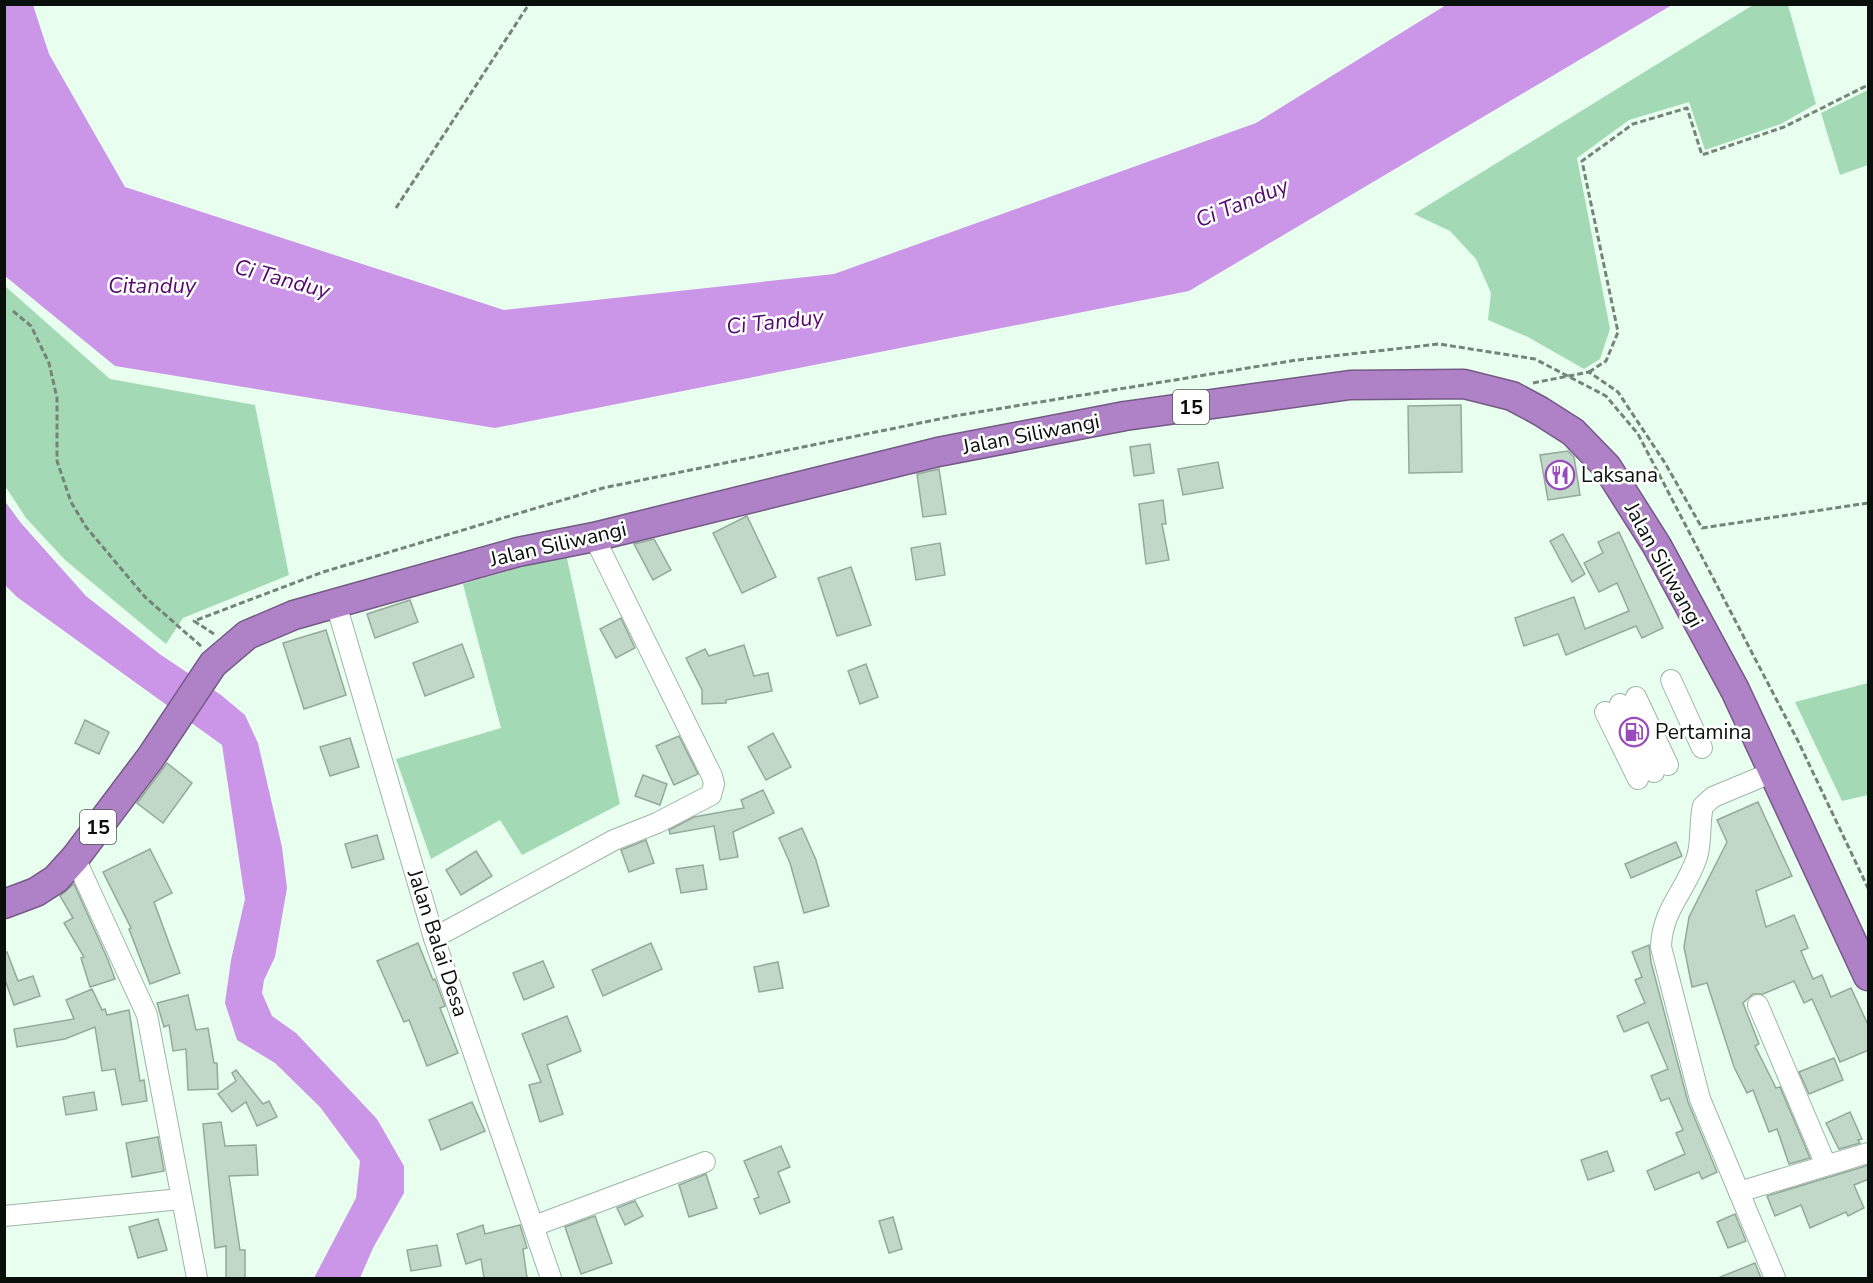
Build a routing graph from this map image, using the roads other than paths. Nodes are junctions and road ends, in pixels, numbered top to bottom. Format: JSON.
{"nodes":[{"id":1,"x":594,"y":537,"type":"junction"},
{"id":2,"x":336,"y":604,"type":"junction"},
{"id":3,"x":1671,"y":680,"type":"dead end"},
{"id":4,"x":1620,"y":704,"type":"joint"},
{"id":5,"x":1702,"y":748,"type":"dead end"},
{"id":6,"x":1773,"y":772,"type":"junction"},
{"id":7,"x":75,"y":858,"type":"junction"},
{"id":8,"x":4,"y":904,"type":"edge"},
{"id":9,"x":434,"y":938,"type":"junction"},
{"id":10,"x":1869,"y":976,"type":"edge"},
{"id":11,"x":1758,"y":1005,"type":"dead end"},
{"id":12,"x":1869,"y":1153,"type":"edge"},
{"id":13,"x":705,"y":1162,"type":"dead end"},
{"id":14,"x":1826,"y":1165,"type":"junction"},
{"id":15,"x":1739,"y":1192,"type":"junction"},
{"id":16,"x":181,"y":1199,"type":"junction"},
{"id":17,"x":4,"y":1216,"type":"edge"},
{"id":18,"x":534,"y":1226,"type":"junction"},
{"id":19,"x":197,"y":1278,"type":"edge"},
{"id":20,"x":551,"y":1278,"type":"edge"},
{"id":21,"x":1775,"y":1278,"type":"edge"}],
"edges":[{"from":1,"to":2,"type":"highway","name":"Jalan Siliwangi","number":"15"},
{"from":1,"to":6,"type":"highway","name":"Jalan Siliwangi","number":"15"},
{"from":1,"to":9,"type":"street"},
{"from":2,"to":7,"type":"highway","name":"Jalan Siliwangi","number":"15"},
{"from":2,"to":9,"type":"street","name":"Jalan Balai Desa"},
{"from":3,"to":5,"type":"street"},
{"from":4,"to":4,"type":"street"},
{"from":6,"to":10,"type":"highway","name":"Jalan Siliwangi","number":"15"},
{"from":6,"to":15,"type":"street"},
{"from":7,"to":8,"type":"highway","name":"Jalan Siliwangi","number":"15"},
{"from":7,"to":16,"type":"street"},
{"from":9,"to":18,"type":"street","name":"Jalan Balai Desa"},
{"from":11,"to":14,"type":"street"},
{"from":12,"to":14,"type":"street"},
{"from":13,"to":18,"type":"street"},
{"from":14,"to":15,"type":"street"},
{"from":15,"to":21,"type":"street"},
{"from":16,"to":17,"type":"street"},
{"from":16,"to":19,"type":"street"},
{"from":18,"to":20,"type":"street","name":"Jalan Balai Desa"}]}
